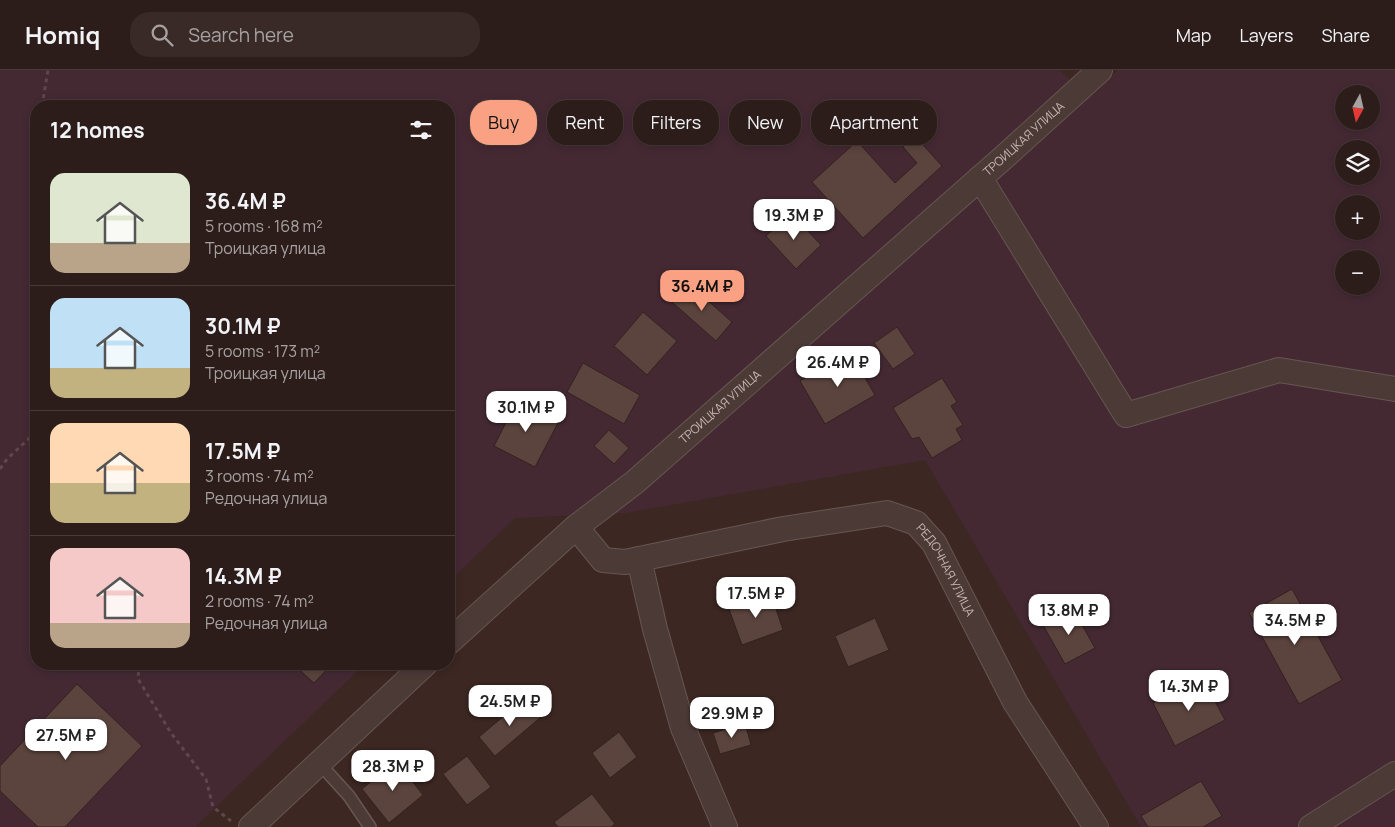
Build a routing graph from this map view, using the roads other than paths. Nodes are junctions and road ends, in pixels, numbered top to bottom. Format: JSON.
{"nodes":[{"id":1,"x":1100,"y":70,"type":"edge"},
{"id":2,"x":980,"y":178,"type":"junction"},
{"id":3,"x":1395,"y":389,"type":"edge"},
{"id":4,"x":576,"y":526,"type":"junction"},
{"id":5,"x":639,"y":559,"type":"junction"},
{"id":6,"x":455,"y":637,"type":"edge"},
{"id":7,"x":420,"y":670,"type":"edge"},
{"id":8,"x":320,"y":764,"type":"junction"},
{"id":9,"x":1395,"y":774,"type":"edge"},
{"id":10,"x":242,"y":825,"type":"edge"},
{"id":11,"x":370,"y":827,"type":"edge"},
{"id":12,"x":725,"y":827,"type":"edge"},
{"id":13,"x":1096,"y":827,"type":"edge"},
{"id":14,"x":1310,"y":827,"type":"edge"}],
"edges":[{"from":1,"to":2,"type":"street","name":"ТРОИЦКАЯ УЛИЦА"},
{"from":2,"to":3,"type":"street"},
{"from":2,"to":4,"type":"street","name":"ТРОИЦКАЯ УЛИЦА"},
{"from":4,"to":5,"type":"street","name":"РЕДОЧНАЯ УЛИЦА"},
{"from":4,"to":6,"type":"street","name":"ТРОИЦКАЯ УЛИЦА"},
{"from":5,"to":12,"type":"street"},
{"from":5,"to":13,"type":"street","name":"РЕДОЧНАЯ УЛИЦА"},
{"from":7,"to":8,"type":"street"},
{"from":8,"to":10,"type":"street"},
{"from":8,"to":11,"type":"lane"},
{"from":9,"to":14,"type":"street"}]}
